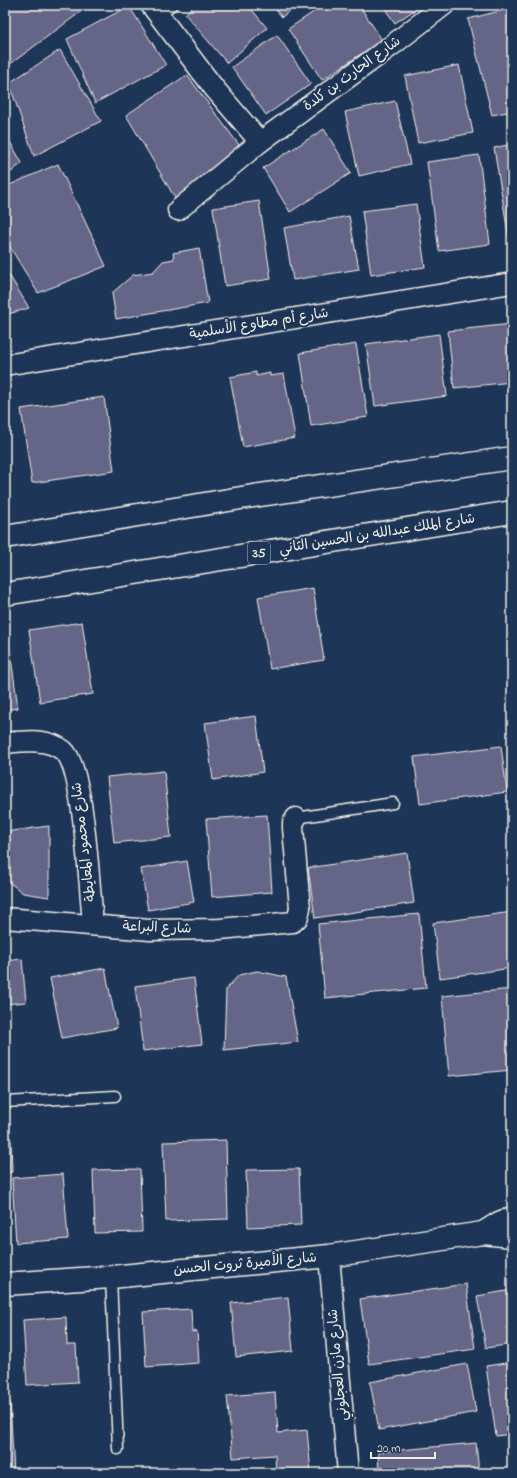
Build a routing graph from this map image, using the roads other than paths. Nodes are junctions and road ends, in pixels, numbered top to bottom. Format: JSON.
{"nodes":[{"id":1,"x":444,"y":5,"type":"edge"},
{"id":2,"x":161,"y":8,"type":"edge"},
{"id":3,"x":260,"y":142,"type":"junction"},
{"id":4,"x":178,"y":210,"type":"dead end"},
{"id":5,"x":512,"y":283,"type":"edge"},
{"id":6,"x":5,"y":365,"type":"edge"},
{"id":7,"x":512,"y":458,"type":"edge"},
{"id":8,"x":512,"y":512,"type":"edge"},
{"id":9,"x":5,"y":536,"type":"edge"},
{"id":10,"x":5,"y":594,"type":"edge"},
{"id":11,"x":5,"y":744,"type":"edge"},
{"id":12,"x":393,"y":803,"type":"dead end"},
{"id":13,"x":296,"y":818,"type":"joint"},
{"id":14,"x":5,"y":918,"type":"edge"},
{"id":15,"x":93,"y":925,"type":"junction"},
{"id":16,"x":115,"y":1096,"type":"dead end"},
{"id":17,"x":5,"y":1102,"type":"edge"},
{"id":18,"x":512,"y":1218,"type":"edge"},
{"id":19,"x":483,"y":1233,"type":"junction"},
{"id":20,"x":512,"y":1236,"type":"edge"},
{"id":21,"x":329,"y":1256,"type":"junction"},
{"id":22,"x":111,"y":1277,"type":"junction"},
{"id":23,"x":5,"y":1284,"type":"edge"},
{"id":24,"x":118,"y":1448,"type":"dead end"},
{"id":25,"x":348,"y":1473,"type":"edge"}],
"edges":[{"from":1,"to":3,"type":"street","name":"شارع الحارث بن كلدة"},
{"from":2,"to":3,"type":"street"},
{"from":3,"to":4,"type":"street","name":"شارع الحارث بن كلدة"},
{"from":5,"to":6,"type":"street","name":"شارع أم مطاوع الأسلمية"},
{"from":7,"to":9,"type":"main road"},
{"from":8,"to":10,"type":"main road","name":"شارع الملك عبدالله بن الحسين الثاني","number":"35"},
{"from":11,"to":15,"type":"street","name":"شارع محمود المعايطة"},
{"from":12,"to":13,"type":"lane"},
{"from":13,"to":15,"type":"street","name":"شارع البراعة"},
{"from":14,"to":15,"type":"street","name":"شارع البراعة"},
{"from":16,"to":17,"type":"lane"},
{"from":18,"to":19,"type":"main road","name":"شارع الأميرة ثروت الحسن"},
{"from":19,"to":20,"type":"main road","name":"شارع الأميرة ثروت الحسن"},
{"from":19,"to":21,"type":"main road","name":"شارع الأميرة ثروت الحسن"},
{"from":21,"to":22,"type":"main road","name":"شارع الأميرة ثروت الحسن"},
{"from":21,"to":25,"type":"street","name":"شارع مازن العجلوني"},
{"from":22,"to":23,"type":"main road","name":"شارع الأميرة ثروت الحسن"},
{"from":22,"to":24,"type":"lane"}]}
